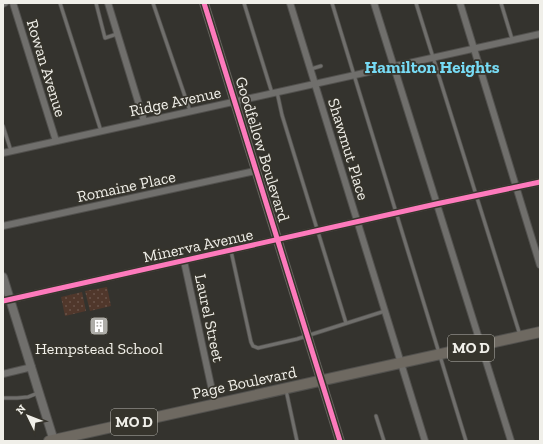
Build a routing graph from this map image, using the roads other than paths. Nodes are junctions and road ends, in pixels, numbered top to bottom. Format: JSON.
{"nodes":[{"id":1,"x":13,"y":3,"type":"edge"},
{"id":2,"x":60,"y":3,"type":"edge"},
{"id":3,"x":96,"y":3,"type":"edge"},
{"id":4,"x":108,"y":3,"type":"edge"},
{"id":5,"x":153,"y":3,"type":"edge"},
{"id":6,"x":204,"y":3,"type":"edge"},
{"id":7,"x":244,"y":3,"type":"edge"},
{"id":8,"x":290,"y":3,"type":"edge"},
{"id":9,"x":332,"y":3,"type":"edge"},
{"id":10,"x":374,"y":3,"type":"edge"},
{"id":11,"x":416,"y":3,"type":"edge"},
{"id":12,"x":460,"y":3,"type":"edge"},
{"id":13,"x":500,"y":3,"type":"edge"},
{"id":14,"x":117,"y":34,"type":"junction"},
{"id":15,"x":540,"y":34,"type":"edge"},
{"id":16,"x":512,"y":40,"type":"junction"},
{"id":17,"x":474,"y":48,"type":"junction"},
{"id":18,"x":433,"y":57,"type":"junction"},
{"id":19,"x":321,"y":66,"type":"dead end"},
{"id":20,"x":394,"y":66,"type":"junction"},
{"id":21,"x":311,"y":69,"type":"junction"},
{"id":22,"x":355,"y":75,"type":"junction"},
{"id":23,"x":315,"y":83,"type":"junction"},
{"id":24,"x":275,"y":92,"type":"junction"},
{"id":25,"x":235,"y":101,"type":"junction"},
{"id":26,"x":190,"y":111,"type":"junction"},
{"id":27,"x":144,"y":121,"type":"junction"},
{"id":28,"x":3,"y":126,"type":"edge"},
{"id":29,"x":101,"y":131,"type":"junction"},
{"id":30,"x":56,"y":141,"type":"junction"},
{"id":31,"x":11,"y":151,"type":"junction"},
{"id":32,"x":3,"y":153,"type":"edge"},
{"id":33,"x":255,"y":170,"type":"junction"},
{"id":34,"x":540,"y":182,"type":"edge"},
{"id":35,"x":516,"y":188,"type":"junction"},
{"id":36,"x":476,"y":196,"type":"junction"},
{"id":37,"x":436,"y":204,"type":"junction"},
{"id":38,"x":397,"y":213,"type":"junction"},
{"id":39,"x":358,"y":221,"type":"junction"},
{"id":40,"x":3,"y":226,"type":"edge"},
{"id":41,"x":319,"y":231,"type":"junction"},
{"id":42,"x":277,"y":240,"type":"junction"},
{"id":43,"x":231,"y":251,"type":"junction"},
{"id":44,"x":184,"y":261,"type":"junction"},
{"id":45,"x":540,"y":265,"type":"edge"},
{"id":46,"x":3,"y":277,"type":"edge"},
{"id":47,"x":6,"y":300,"type":"edge"},
{"id":48,"x":386,"y":311,"type":"junction"},
{"id":49,"x":346,"y":323,"type":"junction"},
{"id":50,"x":540,"y":332,"type":"edge"},
{"id":51,"x":308,"y":336,"type":"junction"},
{"id":52,"x":521,"y":337,"type":"junction"},
{"id":53,"x":481,"y":346,"type":"junction"},
{"id":54,"x":440,"y":355,"type":"junction"},
{"id":55,"x":402,"y":363,"type":"junction"},
{"id":56,"x":32,"y":367,"type":"junction"},
{"id":57,"x":3,"y":374,"type":"edge"},
{"id":58,"x":321,"y":381,"type":"junction"},
{"id":59,"x":286,"y":388,"type":"junction"},
{"id":60,"x":39,"y":392,"type":"junction"},
{"id":61,"x":3,"y":398,"type":"edge"},
{"id":62,"x":214,"y":404,"type":"junction"},
{"id":63,"x":376,"y":416,"type":"dead end"},
{"id":64,"x":52,"y":441,"type":"edge"},
{"id":65,"x":297,"y":441,"type":"edge"},
{"id":66,"x":340,"y":441,"type":"edge"},
{"id":67,"x":384,"y":441,"type":"edge"},
{"id":68,"x":426,"y":441,"type":"edge"},
{"id":69,"x":466,"y":441,"type":"edge"},
{"id":70,"x":511,"y":441,"type":"edge"}],
"edges":[{"from":1,"to":30,"type":"street","name":"Rowan Avenue"},
{"from":2,"to":29,"type":"lane"},
{"from":3,"to":14,"type":"lane"},
{"from":4,"to":14,"type":"street"},
{"from":5,"to":26,"type":"lane"},
{"from":6,"to":25,"type":"main road","name":"Goodfellow Boulevard"},
{"from":7,"to":24,"type":"lane"},
{"from":8,"to":21,"type":"street","name":"Shawmut Place"},
{"from":9,"to":22,"type":"lane"},
{"from":10,"to":20,"type":"street"},
{"from":11,"to":18,"type":"lane"},
{"from":12,"to":17,"type":"street"},
{"from":13,"to":16,"type":"lane"},
{"from":14,"to":27,"type":"street"},
{"from":15,"to":16,"type":"street","name":"Ridge Avenue"},
{"from":16,"to":17,"type":"street","name":"Ridge Avenue"},
{"from":17,"to":18,"type":"street","name":"Ridge Avenue"},
{"from":17,"to":35,"type":"street"},
{"from":18,"to":20,"type":"street","name":"Ridge Avenue"},
{"from":18,"to":36,"type":"lane"},
{"from":19,"to":21,"type":"lane"},
{"from":20,"to":22,"type":"street","name":"Ridge Avenue"},
{"from":20,"to":37,"type":"street"},
{"from":21,"to":23,"type":"street","name":"Shawmut Place"},
{"from":22,"to":23,"type":"street","name":"Ridge Avenue"},
{"from":22,"to":38,"type":"lane"},
{"from":23,"to":24,"type":"street","name":"Ridge Avenue"},
{"from":23,"to":39,"type":"street","name":"Shawmut Place"},
{"from":24,"to":25,"type":"street","name":"Ridge Avenue"},
{"from":24,"to":41,"type":"lane"},
{"from":25,"to":26,"type":"street","name":"Ridge Avenue"},
{"from":25,"to":33,"type":"main road","name":"Goodfellow Boulevard"},
{"from":26,"to":27,"type":"street","name":"Ridge Avenue"},
{"from":27,"to":29,"type":"street","name":"Ridge Avenue"},
{"from":28,"to":31,"type":"lane"},
{"from":29,"to":30,"type":"street","name":"Ridge Avenue"},
{"from":30,"to":31,"type":"street","name":"Ridge Avenue"},
{"from":31,"to":32,"type":"street","name":"Ridge Avenue"},
{"from":33,"to":40,"type":"street","name":"Romaine Place"},
{"from":33,"to":42,"type":"main road","name":"Goodfellow Boulevard"},
{"from":34,"to":35,"type":"street","name":"Minerva Avenue"},
{"from":35,"to":36,"type":"street","name":"Minerva Avenue"},
{"from":35,"to":45,"type":"street"},
{"from":36,"to":37,"type":"street","name":"Minerva Avenue"},
{"from":36,"to":52,"type":"lane"},
{"from":37,"to":38,"type":"street","name":"Minerva Avenue"},
{"from":37,"to":53,"type":"street"},
{"from":38,"to":39,"type":"street","name":"Minerva Avenue"},
{"from":38,"to":54,"type":"lane"},
{"from":39,"to":41,"type":"street","name":"Minerva Avenue"},
{"from":39,"to":48,"type":"street","name":"Shawmut Place"},
{"from":41,"to":42,"type":"street","name":"Minerva Avenue"},
{"from":41,"to":49,"type":"lane"},
{"from":42,"to":43,"type":"street","name":"Minerva Avenue"},
{"from":42,"to":51,"type":"main road","name":"Goodfellow Boulevard"},
{"from":43,"to":44,"type":"street","name":"Minerva Avenue"},
{"from":43,"to":51,"type":"lane"},
{"from":44,"to":47,"type":"street","name":"Minerva Avenue"},
{"from":44,"to":62,"type":"street","name":"Laurel Street"},
{"from":46,"to":47,"type":"street"},
{"from":47,"to":56,"type":"street"},
{"from":48,"to":49,"type":"lane"},
{"from":48,"to":55,"type":"street","name":"Shawmut Place"},
{"from":49,"to":51,"type":"lane"},
{"from":50,"to":52,"type":"main road","name":"Page Boulevard","number":"MO D"},
{"from":51,"to":58,"type":"main road","name":"Goodfellow Boulevard"},
{"from":52,"to":53,"type":"main road","name":"Page Boulevard","number":"MO D"},
{"from":53,"to":54,"type":"main road","name":"Page Boulevard","number":"MO D"},
{"from":53,"to":70,"type":"street"},
{"from":54,"to":55,"type":"main road","name":"Page Boulevard","number":"MO D"},
{"from":54,"to":69,"type":"lane"},
{"from":55,"to":58,"type":"main road","name":"Page Boulevard","number":"MO D"},
{"from":55,"to":68,"type":"street","name":"Shawmut Place"},
{"from":56,"to":57,"type":"street"},
{"from":56,"to":60,"type":"street"},
{"from":58,"to":59,"type":"main road","name":"Page Boulevard","number":"MO D"},
{"from":58,"to":66,"type":"main road","name":"Goodfellow Boulevard"},
{"from":59,"to":62,"type":"main road","name":"Page Boulevard","number":"MO D"},
{"from":59,"to":65,"type":"lane"},
{"from":60,"to":61,"type":"lane"},
{"from":60,"to":64,"type":"street"},
{"from":62,"to":64,"type":"main road","name":"Page Boulevard","number":"MO D"},
{"from":63,"to":67,"type":"lane"}]}
